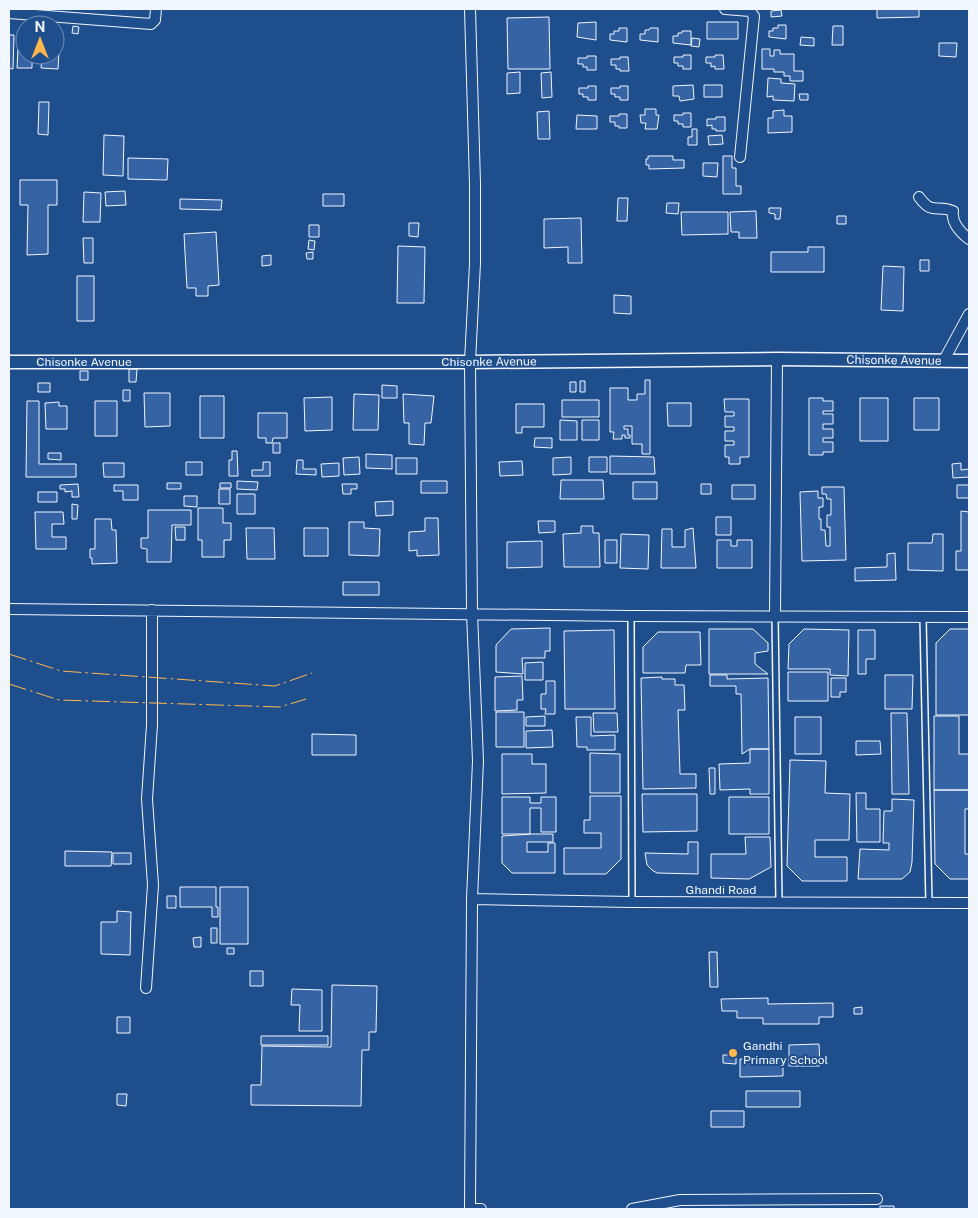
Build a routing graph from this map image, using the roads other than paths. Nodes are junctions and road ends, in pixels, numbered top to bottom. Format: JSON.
{"nodes":[{"id":1,"x":156,"y":9,"type":"edge"},
{"id":2,"x":470,"y":9,"type":"edge"},
{"id":3,"x":725,"y":9,"type":"edge"},
{"id":4,"x":9,"y":13,"type":"edge"},
{"id":5,"x":740,"y":157,"type":"dead end"},
{"id":6,"x":919,"y":196,"type":"dead end"},
{"id":7,"x":969,"y":240,"type":"edge"},
{"id":8,"x":969,"y":314,"type":"edge"},
{"id":9,"x":777,"y":358,"type":"junction"},
{"id":10,"x":944,"y":360,"type":"junction"},
{"id":11,"x":969,"y":360,"type":"edge"},
{"id":12,"x":9,"y":362,"type":"edge"},
{"id":13,"x":470,"y":362,"type":"junction"},
{"id":14,"x":9,"y":608,"type":"edge"},
{"id":15,"x":152,"y":610,"type":"junction"},
{"id":16,"x":472,"y":613,"type":"junction"},
{"id":17,"x":775,"y":615,"type":"junction"},
{"id":18,"x":631,"y":616,"type":"junction"},
{"id":19,"x":969,"y":617,"type":"edge"},
{"id":20,"x":923,"y":618,"type":"junction"},
{"id":21,"x":472,"y":899,"type":"junction"},
{"id":22,"x":632,"y":902,"type":"junction"},
{"id":23,"x":779,"y":903,"type":"junction"},
{"id":24,"x":969,"y":903,"type":"edge"},
{"id":25,"x":929,"y":904,"type":"junction"},
{"id":26,"x":146,"y":988,"type":"dead end"},
{"id":27,"x":877,"y":1199,"type":"dead end"},
{"id":28,"x":470,"y":1209,"type":"edge"},
{"id":29,"x":481,"y":1209,"type":"edge"},
{"id":30,"x":632,"y":1209,"type":"edge"}],
"edges":[{"from":1,"to":4,"type":"street"},
{"from":2,"to":13,"type":"street"},
{"from":3,"to":5,"type":"street"},
{"from":6,"to":7,"type":"street"},
{"from":8,"to":10,"type":"street"},
{"from":9,"to":10,"type":"street","name":"Chisonke Avenue"},
{"from":9,"to":13,"type":"street","name":"Chisonke Avenue"},
{"from":9,"to":17,"type":"street"},
{"from":10,"to":11,"type":"street","name":"Chisonke Avenue"},
{"from":12,"to":13,"type":"street","name":"Chisonke Avenue"},
{"from":13,"to":16,"type":"street"},
{"from":14,"to":15,"type":"street"},
{"from":15,"to":16,"type":"street"},
{"from":15,"to":26,"type":"street"},
{"from":16,"to":18,"type":"street"},
{"from":16,"to":21,"type":"street"},
{"from":17,"to":18,"type":"street"},
{"from":17,"to":20,"type":"street"},
{"from":17,"to":23,"type":"lane"},
{"from":18,"to":22,"type":"lane"},
{"from":19,"to":20,"type":"street"},
{"from":20,"to":25,"type":"lane"},
{"from":21,"to":22,"type":"street","name":"Ghandi Road"},
{"from":21,"to":28,"type":"street"},
{"from":22,"to":23,"type":"street","name":"Ghandi Road"},
{"from":23,"to":25,"type":"street","name":"Ghandi Road"},
{"from":24,"to":25,"type":"street","name":"Ghandi Road"},
{"from":27,"to":30,"type":"street"},
{"from":28,"to":29,"type":"street"}]}
